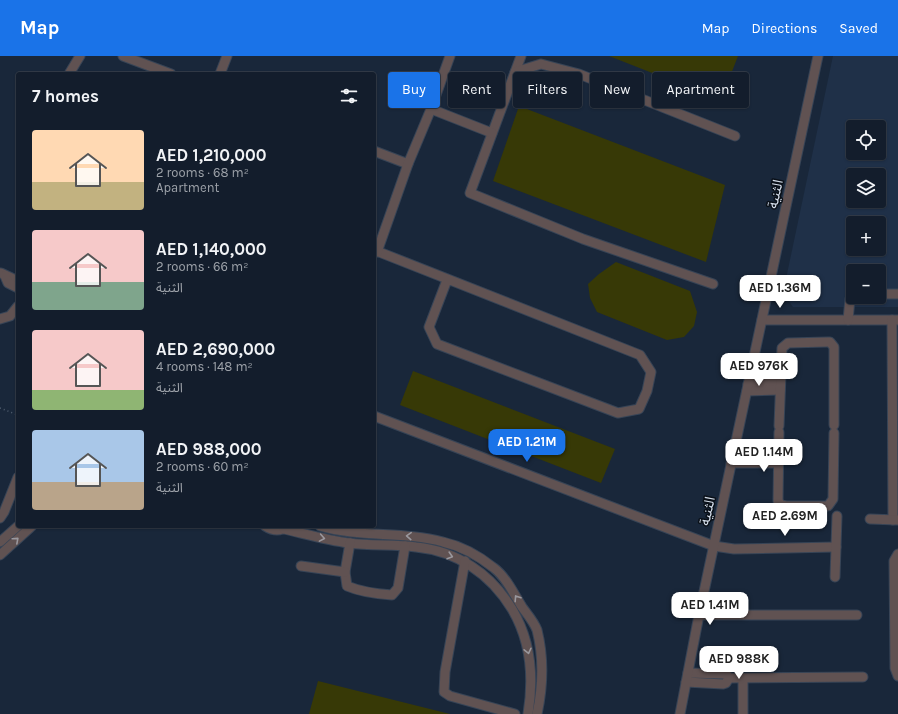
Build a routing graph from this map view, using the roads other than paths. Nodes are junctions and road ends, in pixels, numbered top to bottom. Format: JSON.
{"nodes":[{"id":1,"x":72,"y":56,"type":"edge"},
{"id":2,"x":80,"y":56,"type":"edge"},
{"id":3,"x":123,"y":56,"type":"edge"},
{"id":4,"x":227,"y":56,"type":"edge"},
{"id":5,"x":450,"y":56,"type":"edge"},
{"id":6,"x":521,"y":56,"type":"edge"},
{"id":7,"x":818,"y":56,"type":"edge"},
{"id":8,"x":69,"y":72,"type":"edge"},
{"id":9,"x":166,"y":72,"type":"edge"},
{"id":10,"x":221,"y":72,"type":"edge"},
{"id":11,"x":515,"y":72,"type":"joint"},
{"id":12,"x":571,"y":72,"type":"edge"},
{"id":13,"x":582,"y":75,"type":"edge"},
{"id":14,"x":513,"y":77,"type":"edge"},
{"id":15,"x":431,"y":109,"type":"junction"},
{"id":16,"x":492,"y":133,"type":"junction"},
{"id":17,"x":736,"y":136,"type":"dead end"},
{"id":18,"x":376,"y":152,"type":"edge"},
{"id":19,"x":408,"y":164,"type":"junction"},
{"id":20,"x":376,"y":251,"type":"edge"},
{"id":21,"x":2,"y":274,"type":"edge"},
{"id":22,"x":16,"y":280,"type":"edge"},
{"id":23,"x":447,"y":280,"type":"junction"},
{"id":24,"x":713,"y":284,"type":"dead end"},
{"id":25,"x":16,"y":287,"type":"edge"},
{"id":26,"x":886,"y":294,"type":"edge"},
{"id":27,"x":898,"y":294,"type":"edge"},
{"id":28,"x":850,"y":304,"type":"edge"},
{"id":29,"x":16,"y":308,"type":"edge"},
{"id":30,"x":0,"y":319,"type":"edge"},
{"id":31,"x":762,"y":320,"type":"junction"},
{"id":32,"x":848,"y":320,"type":"junction"},
{"id":33,"x":895,"y":320,"type":"edge"},
{"id":34,"x":895,"y":345,"type":"edge"},
{"id":35,"x":780,"y":386,"type":"junction"},
{"id":36,"x":748,"y":388,"type":"junction"},
{"id":37,"x":376,"y":417,"type":"edge"},
{"id":38,"x":732,"y":459,"type":"junction"},
{"id":39,"x":778,"y":459,"type":"junction"},
{"id":40,"x":16,"y":482,"type":"edge"},
{"id":41,"x":837,"y":516,"type":"dead end"},
{"id":42,"x":0,"y":518,"type":"edge"},
{"id":43,"x":870,"y":519,"type":"dead end"},
{"id":44,"x":895,"y":520,"type":"edge"},
{"id":45,"x":16,"y":528,"type":"edge"},
{"id":46,"x":30,"y":528,"type":"edge"},
{"id":47,"x":270,"y":528,"type":"edge"},
{"id":48,"x":282,"y":528,"type":"edge"},
{"id":49,"x":289,"y":528,"type":"edge"},
{"id":50,"x":330,"y":528,"type":"edge"},
{"id":51,"x":0,"y":542,"type":"edge"},
{"id":52,"x":350,"y":543,"type":"junction"},
{"id":53,"x":405,"y":546,"type":"junction"},
{"id":54,"x":714,"y":546,"type":"junction"},
{"id":55,"x":836,"y":547,"type":"junction"},
{"id":56,"x":898,"y":554,"type":"edge"},
{"id":57,"x":0,"y":555,"type":"edge"},
{"id":58,"x":465,"y":561,"type":"junction"},
{"id":59,"x":301,"y":566,"type":"dead end"},
{"id":60,"x":345,"y":572,"type":"junction"},
{"id":61,"x":835,"y":577,"type":"dead end"},
{"id":62,"x":699,"y":615,"type":"junction"},
{"id":63,"x":857,"y":615,"type":"dead end"},
{"id":64,"x":898,"y":676,"type":"edge"},
{"id":65,"x":687,"y":677,"type":"junction"},
{"id":66,"x":863,"y":677,"type":"dead end"},
{"id":67,"x":743,"y":678,"type":"junction"},
{"id":68,"x":515,"y":714,"type":"edge"},
{"id":69,"x":528,"y":714,"type":"edge"},
{"id":70,"x":537,"y":714,"type":"edge"},
{"id":71,"x":680,"y":714,"type":"edge"},
{"id":72,"x":743,"y":714,"type":"edge"}],
"edges":[{"from":1,"to":8,"type":"street"},
{"from":2,"to":8,"type":"street"},
{"from":3,"to":9,"type":"street"},
{"from":4,"to":10,"type":"street"},
{"from":5,"to":15,"type":"street"},
{"from":6,"to":11,"type":"street"},
{"from":7,"to":31,"type":"street","name":"الثنية"},
{"from":11,"to":12,"type":"street"},
{"from":13,"to":17,"type":"street"},
{"from":14,"to":16,"type":"street"},
{"from":15,"to":16,"type":"street"},
{"from":15,"to":19,"type":"street"},
{"from":16,"to":24,"type":"street"},
{"from":18,"to":19,"type":"street"},
{"from":19,"to":20,"type":"street"},
{"from":20,"to":23,"type":"street"},
{"from":21,"to":22,"type":"street"},
{"from":21,"to":25,"type":"street"},
{"from":23,"to":23,"type":"street"},
{"from":26,"to":27,"type":"street"},
{"from":28,"to":32,"type":"street"},
{"from":29,"to":30,"type":"street"},
{"from":31,"to":32,"type":"street"},
{"from":31,"to":36,"type":"street","name":"الثنية"},
{"from":32,"to":33,"type":"street"},
{"from":33,"to":34,"type":"street"},
{"from":34,"to":44,"type":"street"},
{"from":35,"to":36,"type":"street"},
{"from":35,"to":39,"type":"street"},
{"from":35,"to":39,"type":"street"},
{"from":36,"to":38,"type":"street","name":"الثنية"},
{"from":37,"to":54,"type":"street"},
{"from":38,"to":39,"type":"street"},
{"from":38,"to":54,"type":"street","name":"الثنية"},
{"from":40,"to":42,"type":"street"},
{"from":41,"to":55,"type":"street"},
{"from":43,"to":44,"type":"street"},
{"from":45,"to":51,"type":"street"},
{"from":57,"to":46,"type":"street","one_way":true},
{"from":47,"to":48,"type":"street"},
{"from":49,"to":52,"type":"street","one_way":true},
{"from":70,"to":50,"type":"street","one_way":true},
{"from":52,"to":53,"type":"street"},
{"from":52,"to":60,"type":"street"},
{"from":53,"to":58,"type":"street","one_way":true},
{"from":53,"to":60,"type":"street"},
{"from":54,"to":55,"type":"street"},
{"from":54,"to":62,"type":"street","name":"الثنية"},
{"from":55,"to":61,"type":"street"},
{"from":56,"to":64,"type":"street"},
{"from":58,"to":68,"type":"street"},
{"from":58,"to":69,"type":"street","one_way":true},
{"from":59,"to":60,"type":"street"},
{"from":62,"to":63,"type":"street"},
{"from":62,"to":65,"type":"street","name":"الثنية"},
{"from":65,"to":67,"type":"street"},
{"from":65,"to":71,"type":"street","name":"الثنية"},
{"from":66,"to":67,"type":"street"},
{"from":67,"to":72,"type":"street"}]}
